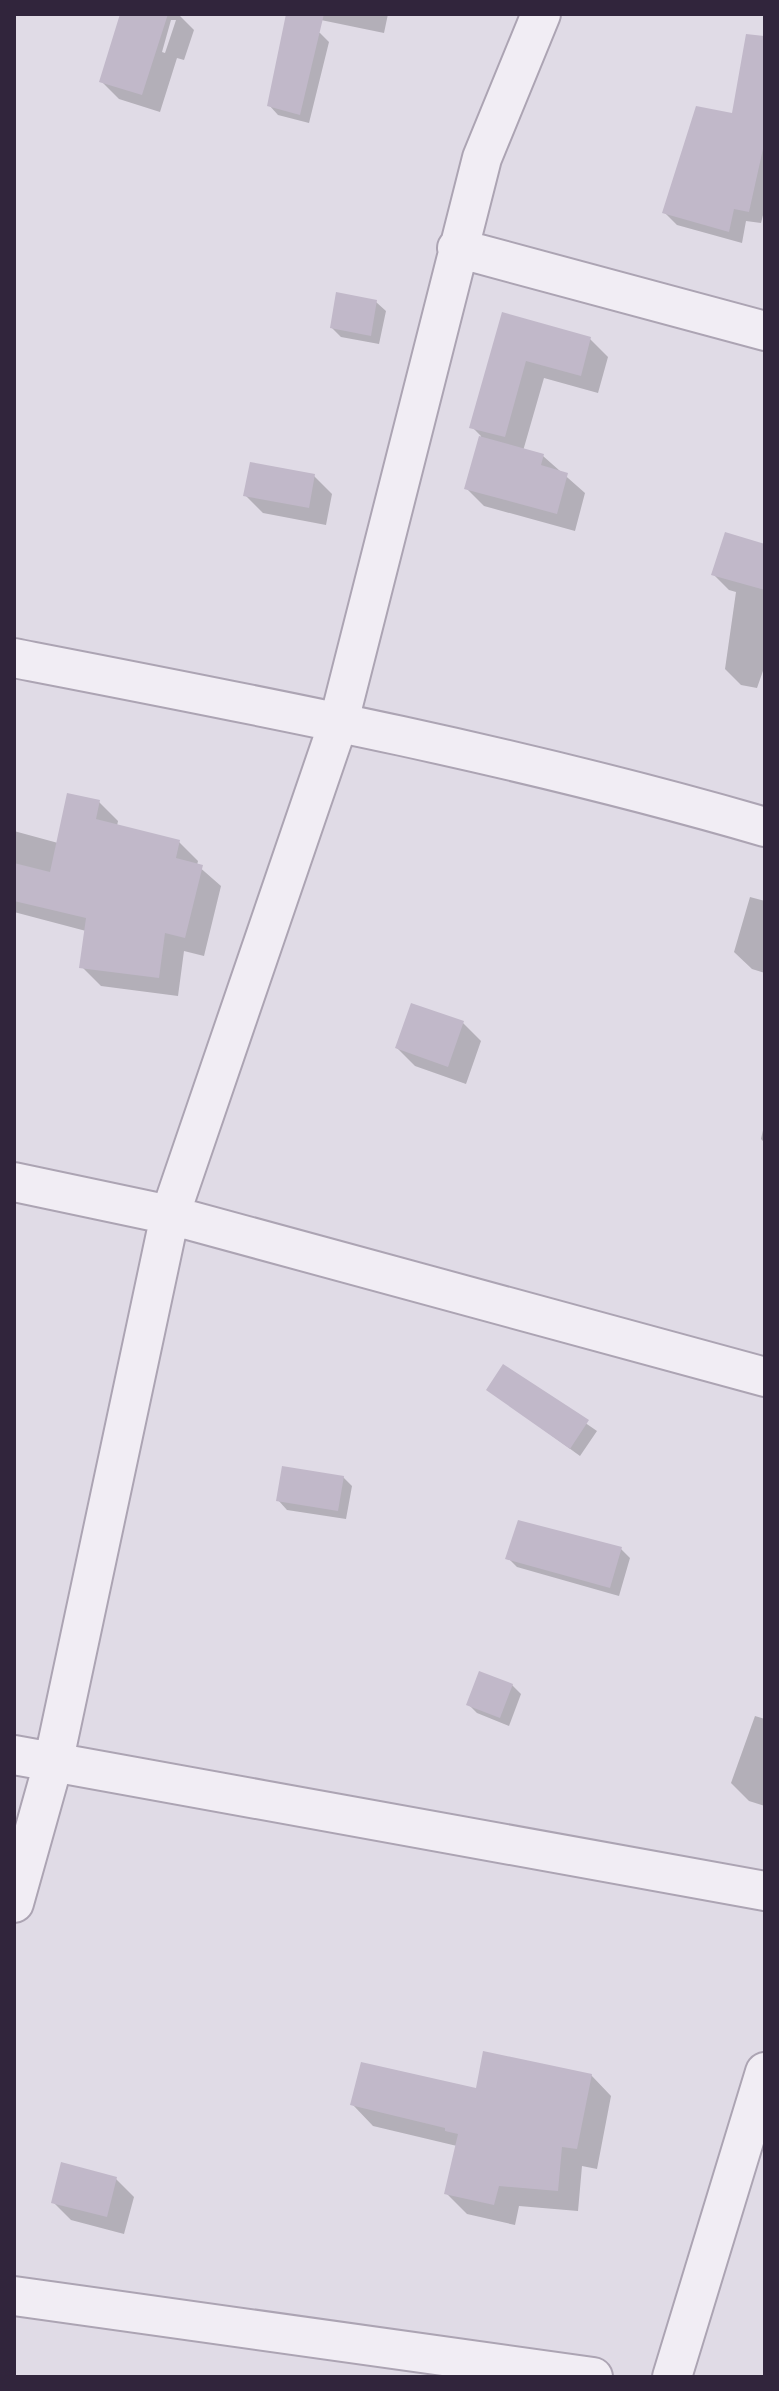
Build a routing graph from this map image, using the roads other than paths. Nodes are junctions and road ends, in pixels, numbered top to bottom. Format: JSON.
{"nodes":[{"id":1,"x":541,"y":14,"type":"edge"},
{"id":2,"x":457,"y":248,"type":"junction"},
{"id":3,"x":765,"y":331,"type":"edge"},
{"id":4,"x":14,"y":658,"type":"edge"},
{"id":5,"x":339,"y":721,"type":"junction"},
{"id":6,"x":765,"y":827,"type":"edge"},
{"id":7,"x":14,"y":1182,"type":"edge"},
{"id":8,"x":170,"y":1215,"type":"junction"},
{"id":9,"x":765,"y":1377,"type":"edge"},
{"id":10,"x":14,"y":1755,"type":"edge"},
{"id":11,"x":53,"y":1764,"type":"junction"},
{"id":12,"x":765,"y":1891,"type":"edge"},
{"id":13,"x":14,"y":1903,"type":"edge"},
{"id":14,"x":765,"y":2072,"type":"edge"},
{"id":15,"x":14,"y":2296,"type":"edge"},
{"id":16,"x":593,"y":2377,"type":"edge"},
{"id":17,"x":672,"y":2377,"type":"edge"}],
"edges":[{"from":1,"to":2,"type":"street"},
{"from":2,"to":3,"type":"street"},
{"from":2,"to":5,"type":"street"},
{"from":4,"to":5,"type":"street"},
{"from":5,"to":6,"type":"street"},
{"from":5,"to":8,"type":"street"},
{"from":7,"to":8,"type":"street"},
{"from":8,"to":9,"type":"street"},
{"from":8,"to":11,"type":"street"},
{"from":10,"to":11,"type":"street"},
{"from":11,"to":12,"type":"street"},
{"from":11,"to":13,"type":"street"},
{"from":14,"to":17,"type":"street"},
{"from":15,"to":16,"type":"street"}]}
